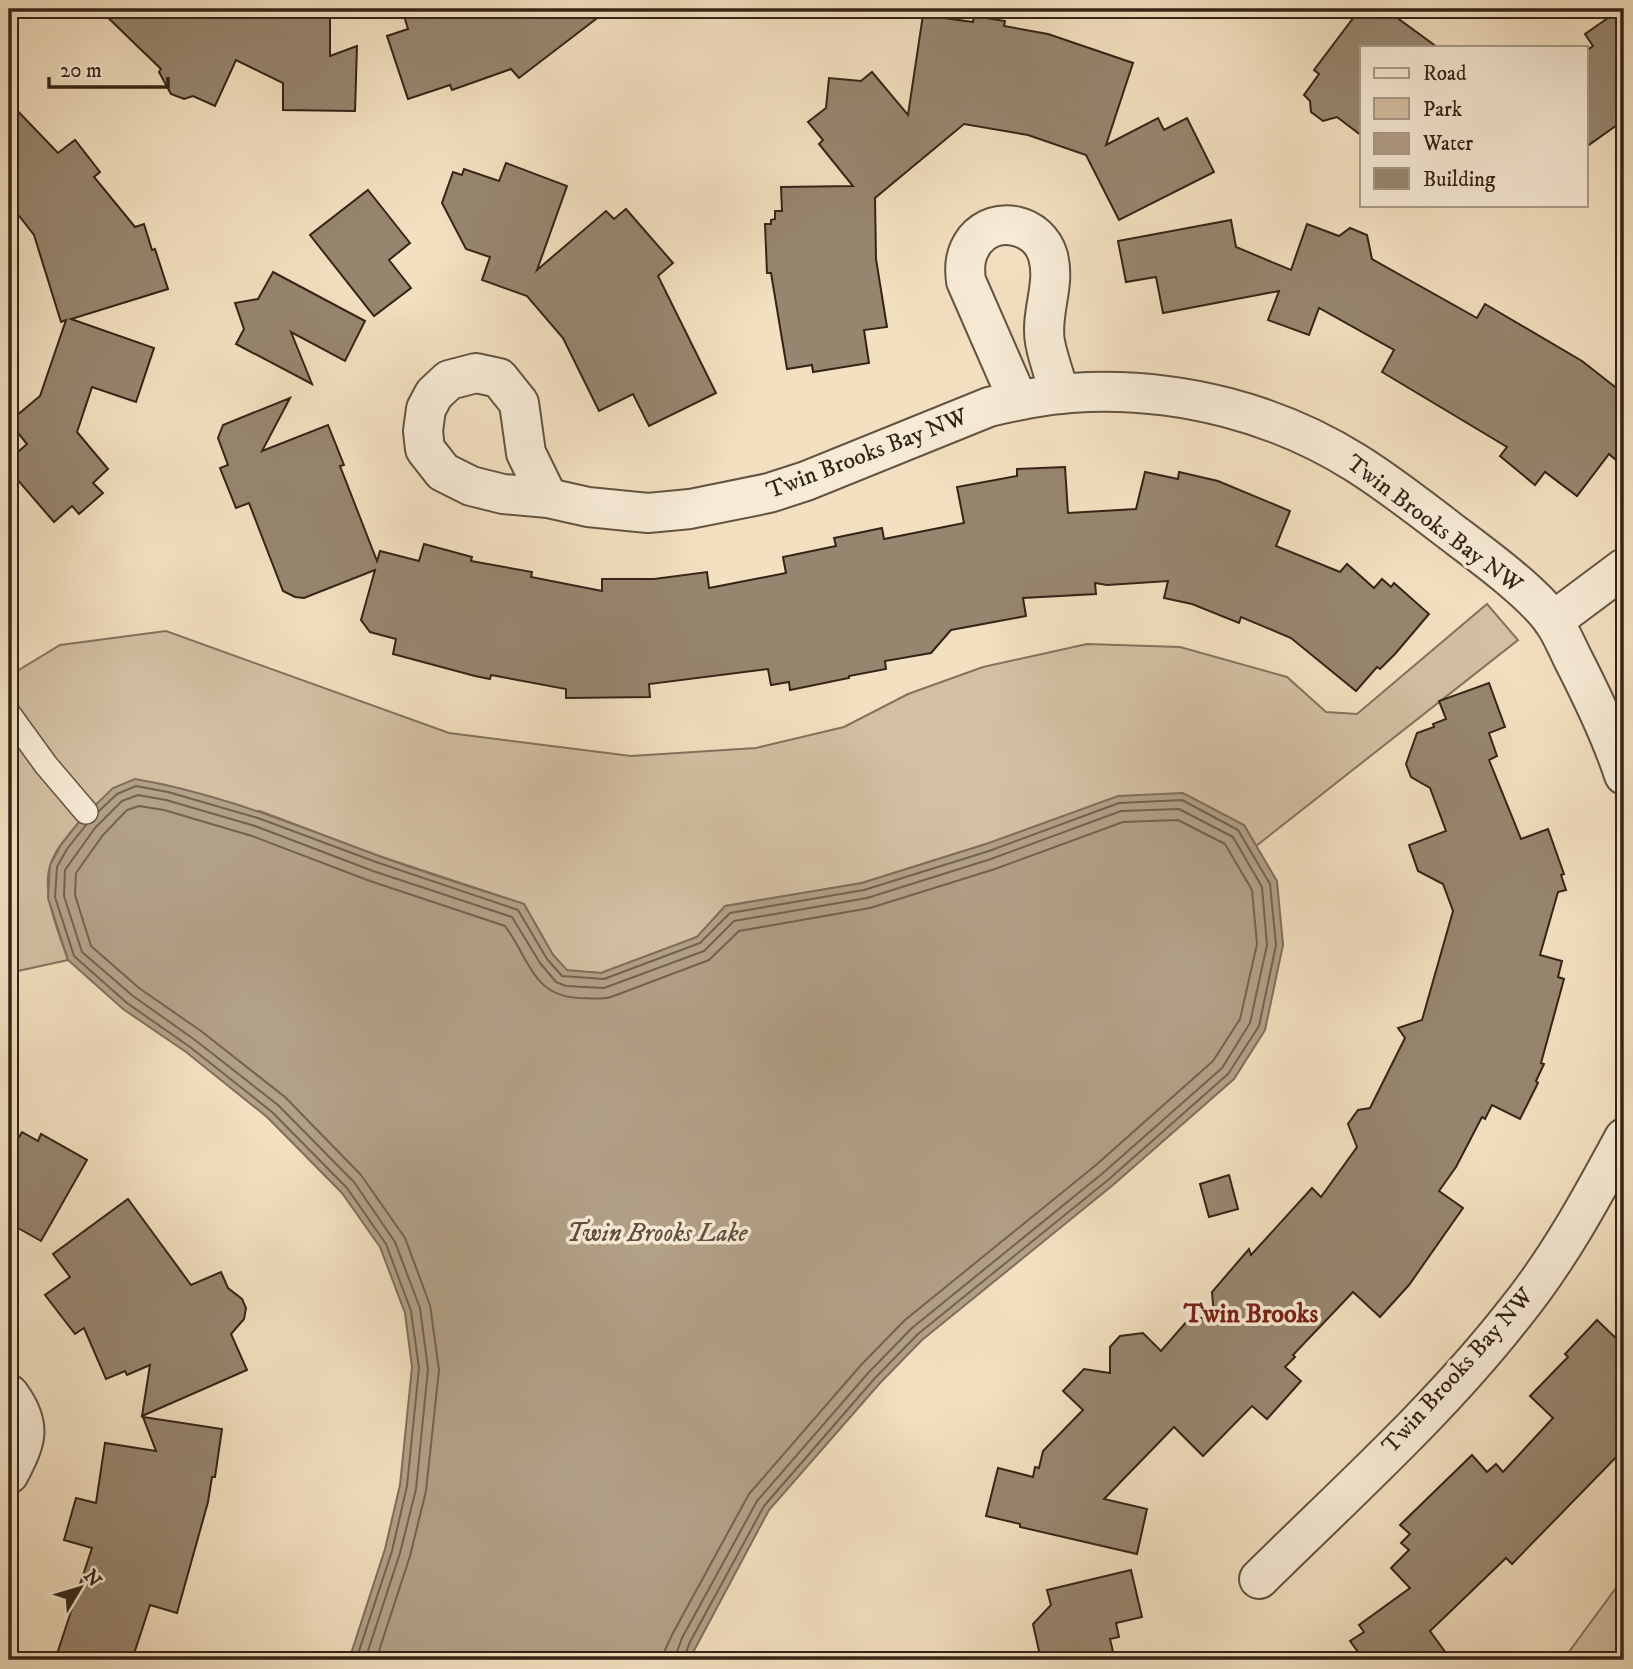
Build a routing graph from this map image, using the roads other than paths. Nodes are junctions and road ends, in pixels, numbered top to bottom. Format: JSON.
{"nodes":[{"id":1,"x":1060,"y":394,"type":"junction"},
{"id":2,"x":1018,"y":400,"type":"junction"},
{"id":3,"x":548,"y":498,"type":"dead end"},
{"id":4,"x":1624,"y":568,"type":"edge"},
{"id":5,"x":1553,"y":621,"type":"junction"},
{"id":6,"x":9,"y":714,"type":"edge"},
{"id":7,"x":1624,"y":775,"type":"edge"},
{"id":8,"x":86,"y":812,"type":"dead end"},
{"id":9,"x":1624,"y":1138,"type":"edge"},
{"id":10,"x":9,"y":1394,"type":"edge"},
{"id":11,"x":9,"y":1474,"type":"edge"},
{"id":12,"x":1259,"y":1578,"type":"dead end"}],
"edges":[{"from":1,"to":2,"type":"street","name":"Twin Brooks Bay NW"},
{"from":1,"to":2,"type":"street"},
{"from":1,"to":5,"type":"street","name":"Twin Brooks Bay NW"},
{"from":2,"to":3,"type":"street","name":"Twin Brooks Bay NW"},
{"from":4,"to":5,"type":"street"},
{"from":5,"to":7,"type":"street","name":"Twin Brooks Bay NW"},
{"from":6,"to":8,"type":"lane"},
{"from":9,"to":12,"type":"street","name":"Twin Brooks Bay NW"},
{"from":10,"to":11,"type":"street"}]}
